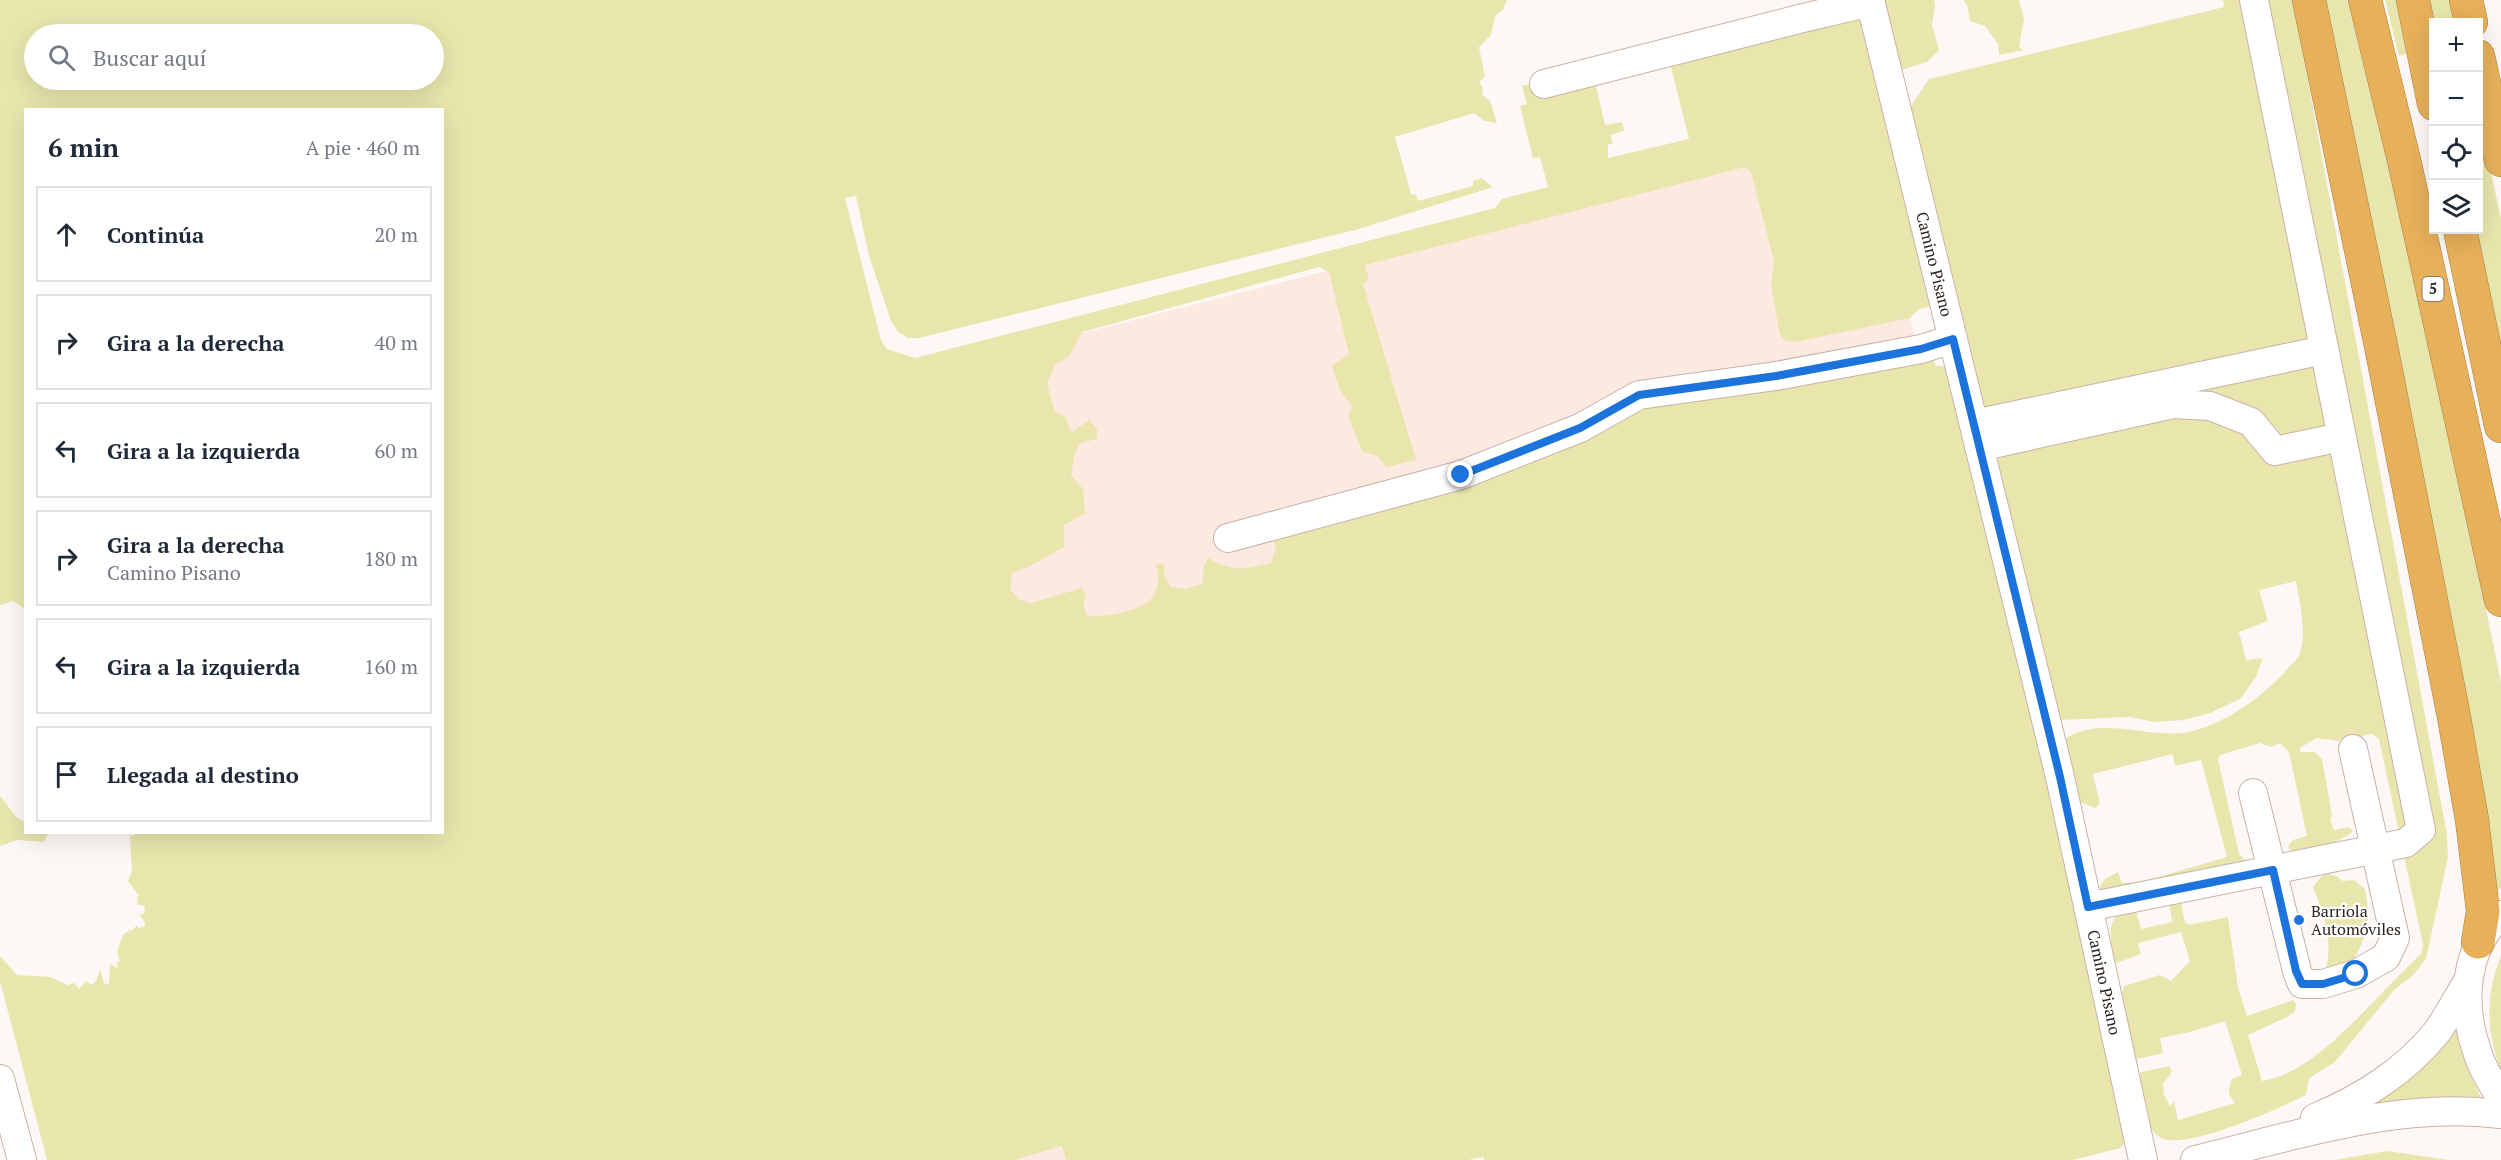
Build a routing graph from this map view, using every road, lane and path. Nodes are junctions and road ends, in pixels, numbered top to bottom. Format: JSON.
{"nodes":[{"id":1,"x":2254,"y":0,"type":"edge"},
{"id":2,"x":2309,"y":0,"type":"edge"},
{"id":3,"x":2365,"y":0,"type":"edge"},
{"id":4,"x":2414,"y":0,"type":"edge"},
{"id":5,"x":2466,"y":0,"type":"edge"},
{"id":6,"x":1871,"y":1,"type":"edge"},
{"id":7,"x":2470,"y":18,"type":"edge"},
{"id":8,"x":2481,"y":72,"type":"edge"},
{"id":9,"x":2429,"y":82,"type":"edge"},
{"id":10,"x":1544,"y":84,"type":"dead end"},
{"id":11,"x":2501,"y":160,"type":"edge"},
{"id":12,"x":2461,"y":234,"type":"edge"},
{"id":13,"x":1953,"y":339,"type":"junction"},
{"id":14,"x":2324,"y":350,"type":"junction"},
{"id":15,"x":2501,"y":426,"type":"edge"},
{"id":16,"x":1977,"y":436,"type":"junction"},
{"id":17,"x":2342,"y":437,"type":"junction"},
{"id":18,"x":1228,"y":538,"type":"dead end"},
{"id":19,"x":2501,"y":600,"type":"edge"},
{"id":20,"x":2353,"y":749,"type":"dead end"},
{"id":21,"x":2253,"y":793,"type":"dead end"},
{"id":22,"x":2375,"y":849,"type":"junction"},
{"id":23,"x":2273,"y":870,"type":"junction"},
{"id":24,"x":2088,"y":907,"type":"junction"},
{"id":25,"x":2501,"y":915,"type":"edge"},
{"id":26,"x":2478,"y":942,"type":"junction"},
{"id":27,"x":2468,"y":981,"type":"junction"},
{"id":28,"x":0,"y":1079,"type":"edge"},
{"id":29,"x":2501,"y":1098,"type":"edge"},
{"id":30,"x":2501,"y":1114,"type":"edge"},
{"id":31,"x":2252,"y":1146,"type":"junction"},
{"id":32,"x":22,"y":1160,"type":"edge"},
{"id":33,"x":2143,"y":1160,"type":"edge"},
{"id":34,"x":2195,"y":1160,"type":"edge"}],
"edges":[{"from":1,"to":14,"type":"street"},
{"from":2,"to":26,"type":"highway"},
{"from":3,"to":19,"type":"highway","number":"5"},
{"from":4,"to":9,"type":"highway"},
{"from":5,"to":7,"type":"highway"},
{"from":6,"to":10,"type":"street"},
{"from":6,"to":13,"type":"street","name":"Camino Pisano"},
{"from":8,"to":11,"type":"highway"},
{"from":12,"to":15,"type":"highway"},
{"from":13,"to":16,"type":"street","name":"Camino Pisano"},
{"from":13,"to":18,"type":"street"},
{"from":14,"to":16,"type":"street"},
{"from":14,"to":17,"type":"street"},
{"from":16,"to":17,"type":"street"},
{"from":16,"to":24,"type":"street","name":"Camino Pisano"},
{"from":17,"to":22,"type":"street"},
{"from":20,"to":22,"type":"street"},
{"from":21,"to":23,"type":"street"},
{"from":22,"to":23,"type":"street"},
{"from":22,"to":23,"type":"street"},
{"from":23,"to":24,"type":"street"},
{"from":24,"to":33,"type":"street","name":"Camino Pisano"},
{"from":25,"to":26,"type":"street"},
{"from":26,"to":27,"type":"street"},
{"from":27,"to":29,"type":"street"},
{"from":27,"to":31,"type":"street"},
{"from":28,"to":32,"type":"street"},
{"from":30,"to":31,"type":"street"},
{"from":31,"to":34,"type":"street"}]}
